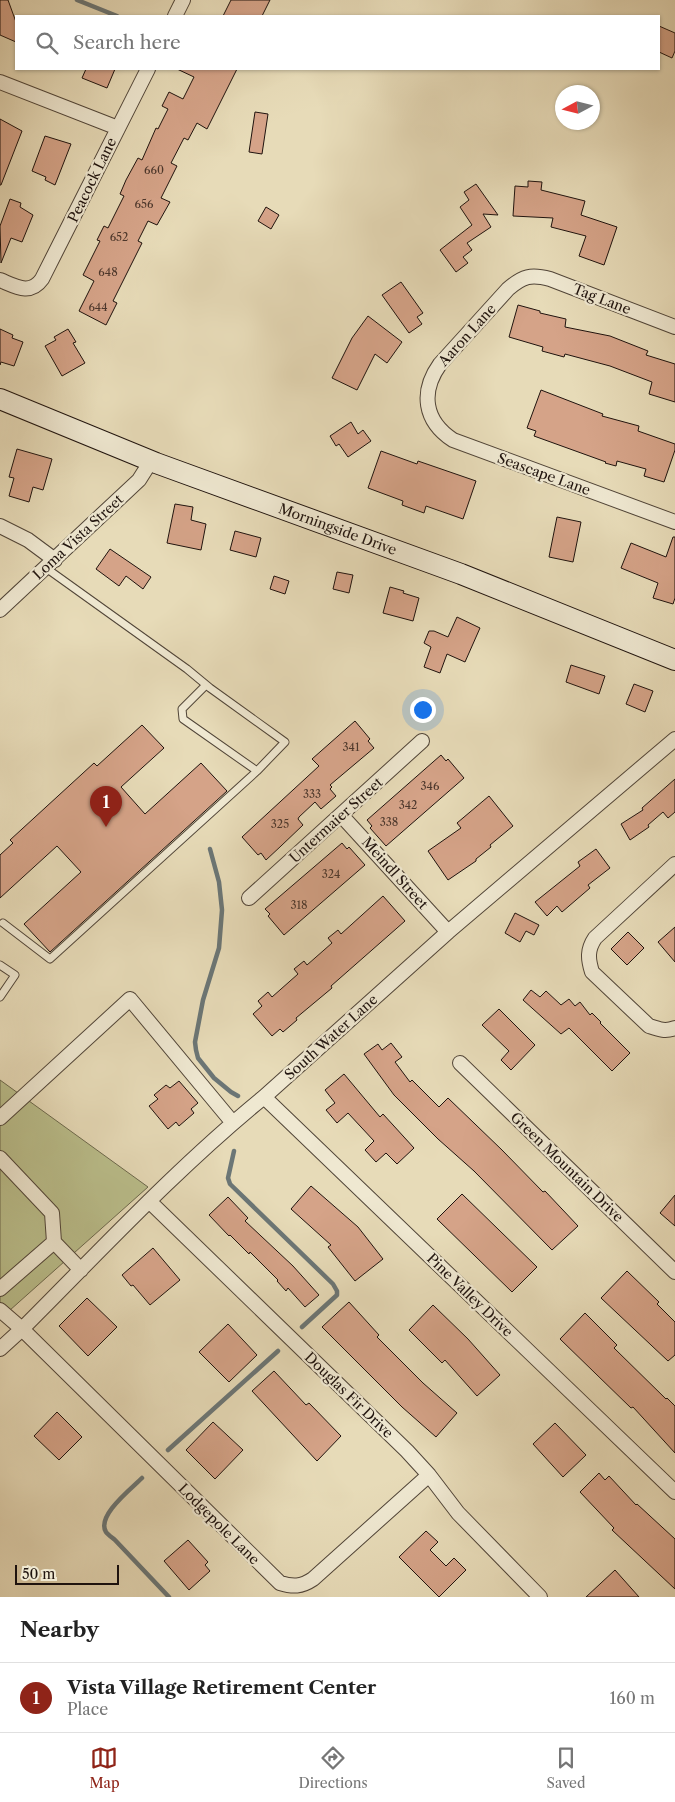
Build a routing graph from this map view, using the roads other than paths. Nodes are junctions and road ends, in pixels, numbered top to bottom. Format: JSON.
{"nodes":[{"id":1,"x":183,"y":0,"type":"edge"},
{"id":2,"x":175,"y":15,"type":"edge"},
{"id":3,"x":147,"y":70,"type":"edge"},
{"id":4,"x":0,"y":82,"type":"edge"},
{"id":5,"x":118,"y":128,"type":"junction"},
{"id":6,"x":528,"y":276,"type":"joint"},
{"id":7,"x":0,"y":280,"type":"edge"},
{"id":8,"x":675,"y":327,"type":"edge"},
{"id":9,"x":0,"y":399,"type":"edge"},
{"id":10,"x":428,"y":407,"type":"joint"},
{"id":11,"x":151,"y":460,"type":"junction"},
{"id":12,"x":675,"y":522,"type":"edge"},
{"id":13,"x":0,"y":526,"type":"edge"},
{"id":14,"x":50,"y":564,"type":"junction"},
{"id":15,"x":0,"y":610,"type":"edge"},
{"id":16,"x":675,"y":660,"type":"edge"},
{"id":17,"x":206,"y":685,"type":"junction"},
{"id":18,"x":675,"y":739,"type":"edge"},
{"id":19,"x":422,"y":741,"type":"dead end"},
{"id":20,"x":257,"y":770,"type":"junction"},
{"id":21,"x":341,"y":814,"type":"junction"},
{"id":22,"x":675,"y":864,"type":"edge"},
{"id":23,"x":250,"y":898,"type":"dead end"},
{"id":24,"x":3,"y":923,"type":"dead end"},
{"id":25,"x":448,"y":932,"type":"junction"},
{"id":26,"x":0,"y":965,"type":"edge"},
{"id":27,"x":0,"y":997,"type":"edge"},
{"id":28,"x":675,"y":1028,"type":"edge"},
{"id":29,"x":460,"y":1063,"type":"dead end"},
{"id":30,"x":264,"y":1097,"type":"junction"},
{"id":31,"x":0,"y":1118,"type":"edge"},
{"id":32,"x":233,"y":1123,"type":"junction"},
{"id":33,"x":0,"y":1158,"type":"edge"},
{"id":34,"x":149,"y":1201,"type":"junction"},
{"id":35,"x":54,"y":1242,"type":"junction"},
{"id":36,"x":81,"y":1270,"type":"junction"},
{"id":37,"x":675,"y":1272,"type":"edge"},
{"id":38,"x":0,"y":1289,"type":"edge"},
{"id":39,"x":0,"y":1310,"type":"edge"},
{"id":40,"x":22,"y":1329,"type":"junction"},
{"id":41,"x":0,"y":1349,"type":"edge"},
{"id":42,"x":430,"y":1474,"type":"junction"},
{"id":43,"x":675,"y":1492,"type":"edge"},
{"id":44,"x":540,"y":1597,"type":"edge"}],
"edges":[{"from":1,"to":2,"type":"street"},
{"from":3,"to":5,"type":"street","name":"Peacock Lane"},
{"from":4,"to":5,"type":"street"},
{"from":5,"to":7,"type":"street","name":"Peacock Lane"},
{"from":6,"to":8,"type":"street","name":"Tag Lane"},
{"from":6,"to":10,"type":"street","name":"Aaron Lane"},
{"from":9,"to":11,"type":"street","name":"Morningside Drive"},
{"from":10,"to":12,"type":"street","name":"Seascape Lane"},
{"from":11,"to":14,"type":"street","name":"Loma Vista Street"},
{"from":11,"to":16,"type":"street","name":"Morningside Drive"},
{"from":13,"to":14,"type":"street"},
{"from":14,"to":15,"type":"street","name":"Loma Vista Street"},
{"from":14,"to":17,"type":"lane"},
{"from":17,"to":20,"type":"lane"},
{"from":17,"to":20,"type":"lane"},
{"from":18,"to":25,"type":"street","name":"South Water Lane"},
{"from":19,"to":21,"type":"street","name":"Untermaier Street"},
{"from":20,"to":24,"type":"lane"},
{"from":21,"to":23,"type":"street","name":"Untermaier Street"},
{"from":21,"to":25,"type":"street","name":"Meindl Street"},
{"from":22,"to":28,"type":"street"},
{"from":25,"to":30,"type":"street","name":"South Water Lane"},
{"from":26,"to":27,"type":"lane"},
{"from":29,"to":37,"type":"street","name":"Green Mountain Drive"},
{"from":30,"to":32,"type":"street","name":"South Water Lane"},
{"from":30,"to":43,"type":"street","name":"Pine Valley Drive"},
{"from":31,"to":32,"type":"street"},
{"from":32,"to":34,"type":"street","name":"South Water Lane"},
{"from":33,"to":35,"type":"street"},
{"from":34,"to":36,"type":"street","name":"South Water Lane"},
{"from":34,"to":42,"type":"street","name":"Douglas Fir Drive"},
{"from":35,"to":36,"type":"street"},
{"from":35,"to":38,"type":"street"},
{"from":36,"to":40,"type":"street","name":"South Water Lane"},
{"from":39,"to":40,"type":"street","name":"Lodgepole Lane"},
{"from":40,"to":41,"type":"street","name":"South Water Lane"},
{"from":40,"to":42,"type":"street","name":"Lodgepole Lane"},
{"from":42,"to":44,"type":"street","name":"Douglas Fir Drive"}]}
